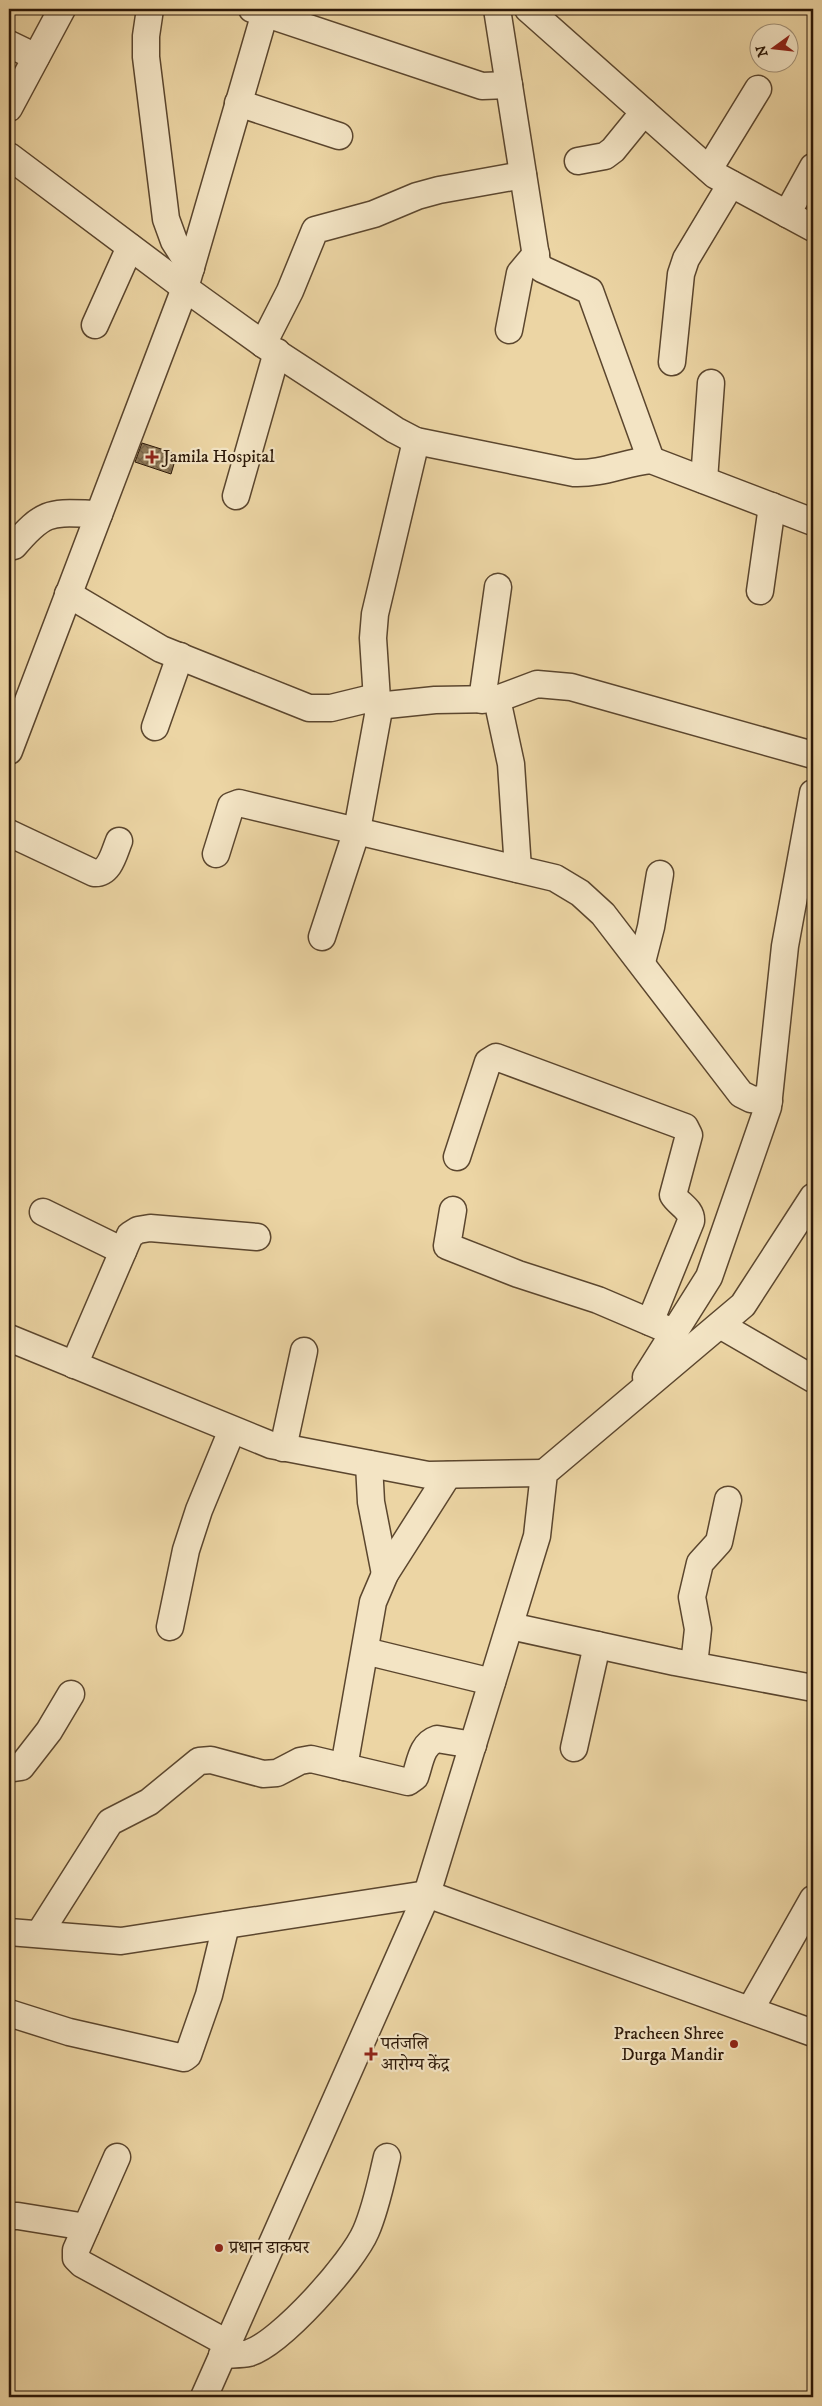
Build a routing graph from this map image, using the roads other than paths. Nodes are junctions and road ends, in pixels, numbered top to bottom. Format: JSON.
{"nodes":[{"id":1,"x":62,"y":9,"type":"edge"},
{"id":2,"x":150,"y":9,"type":"edge"},
{"id":3,"x":497,"y":9,"type":"edge"},
{"id":4,"x":528,"y":9,"type":"edge"},
{"id":5,"x":261,"y":10,"type":"edge"},
{"id":6,"x":9,"y":44,"type":"edge"},
{"id":7,"x":36,"y":58,"type":"junction"},
{"id":8,"x":509,"y":85,"type":"junction"},
{"id":9,"x":758,"y":89,"type":"dead end"},
{"id":10,"x":238,"y":103,"type":"junction"},
{"id":11,"x":9,"y":108,"type":"edge"},
{"id":12,"x":644,"y":112,"type":"junction"},
{"id":13,"x":339,"y":136,"type":"dead end"},
{"id":14,"x":9,"y":156,"type":"edge"},
{"id":15,"x":578,"y":161,"type":"dead end"},
{"id":16,"x":813,"y":167,"type":"edge"},
{"id":17,"x":709,"y":169,"type":"junction"},
{"id":18,"x":523,"y":175,"type":"junction"},
{"id":19,"x":731,"y":184,"type":"junction"},
{"id":20,"x":787,"y":214,"type":"junction"},
{"id":21,"x":813,"y":228,"type":"edge"},
{"id":22,"x":130,"y":247,"type":"junction"},
{"id":23,"x":536,"y":254,"type":"junction"},
{"id":24,"x":188,"y":278,"type":"junction"},
{"id":25,"x":95,"y":325,"type":"dead end"},
{"id":26,"x":508,"y":330,"type":"dead end"},
{"id":27,"x":270,"y":348,"type":"junction"},
{"id":28,"x":672,"y":362,"type":"dead end"},
{"id":29,"x":711,"y":383,"type":"dead end"},
{"id":30,"x":416,"y":441,"type":"junction"},
{"id":31,"x":651,"y":460,"type":"junction"},
{"id":32,"x":704,"y":480,"type":"junction"},
{"id":33,"x":236,"y":496,"type":"dead end"},
{"id":34,"x":772,"y":506,"type":"junction"},
{"id":35,"x":99,"y":514,"type":"junction"},
{"id":36,"x":813,"y":522,"type":"edge"},
{"id":37,"x":14,"y":546,"type":"dead end"},
{"id":38,"x":498,"y":587,"type":"dead end"},
{"id":39,"x":760,"y":591,"type":"dead end"},
{"id":40,"x":68,"y":594,"type":"junction"},
{"id":41,"x":180,"y":656,"type":"junction"},
{"id":42,"x":490,"y":699,"type":"junction"},
{"id":43,"x":377,"y":702,"type":"junction"},
{"id":44,"x":155,"y":727,"type":"dead end"},
{"id":45,"x":9,"y":751,"type":"edge"},
{"id":46,"x":813,"y":755,"type":"edge"},
{"id":47,"x":813,"y":793,"type":"edge"},
{"id":48,"x":357,"y":830,"type":"junction"},
{"id":49,"x":9,"y":833,"type":"edge"},
{"id":50,"x":119,"y":841,"type":"dead end"},
{"id":51,"x":216,"y":854,"type":"dead end"},
{"id":52,"x":518,"y":869,"type":"junction"},
{"id":53,"x":660,"y":874,"type":"dead end"},
{"id":54,"x":322,"y":936,"type":"dead end"},
{"id":55,"x":642,"y":962,"type":"junction"},
{"id":56,"x":769,"y":1101,"type":"junction"},
{"id":57,"x":457,"y":1156,"type":"dead end"},
{"id":58,"x":813,"y":1197,"type":"edge"},
{"id":59,"x":453,"y":1210,"type":"dead end"},
{"id":60,"x":43,"y":1212,"type":"dead end"},
{"id":61,"x":257,"y":1237,"type":"dead end"},
{"id":62,"x":123,"y":1251,"type":"junction"},
{"id":63,"x":650,"y":1322,"type":"junction"},
{"id":64,"x":720,"y":1325,"type":"junction"},
{"id":65,"x":674,"y":1333,"type":"junction"},
{"id":66,"x":10,"y":1342,"type":"edge"},
{"id":67,"x":304,"y":1350,"type":"dead end"},
{"id":68,"x":74,"y":1365,"type":"junction"},
{"id":69,"x":813,"y":1379,"type":"edge"},
{"id":70,"x":632,"y":1398,"type":"junction"},
{"id":71,"x":232,"y":1430,"type":"junction"},
{"id":72,"x":283,"y":1448,"type":"junction"},
{"id":73,"x":369,"y":1464,"type":"junction"},
{"id":74,"x":544,"y":1473,"type":"junction"},
{"id":75,"x":448,"y":1475,"type":"junction"},
{"id":76,"x":728,"y":1500,"type":"dead end"},
{"id":77,"x":385,"y":1574,"type":"junction"},
{"id":78,"x":510,"y":1626,"type":"junction"},
{"id":79,"x":170,"y":1627,"type":"dead end"},
{"id":80,"x":597,"y":1645,"type":"junction"},
{"id":81,"x":365,"y":1651,"type":"junction"},
{"id":82,"x":694,"y":1665,"type":"junction"},
{"id":83,"x":492,"y":1682,"type":"junction"},
{"id":84,"x":813,"y":1688,"type":"edge"},
{"id":85,"x":71,"y":1694,"type":"dead end"},
{"id":86,"x":473,"y":1745,"type":"junction"},
{"id":87,"x":574,"y":1748,"type":"dead end"},
{"id":88,"x":9,"y":1766,"type":"edge"},
{"id":89,"x":344,"y":1767,"type":"junction"},
{"id":90,"x":426,"y":1894,"type":"junction"},
{"id":91,"x":813,"y":1899,"type":"edge"},
{"id":92,"x":226,"y":1925,"type":"junction"},
{"id":93,"x":9,"y":1932,"type":"edge"},
{"id":94,"x":40,"y":1934,"type":"junction"},
{"id":95,"x":750,"y":2010,"type":"junction"},
{"id":96,"x":9,"y":2013,"type":"edge"},
{"id":97,"x":813,"y":2033,"type":"edge"},
{"id":98,"x":117,"y":2157,"type":"dead end"},
{"id":99,"x":387,"y":2158,"type":"dead end"},
{"id":100,"x":9,"y":2216,"type":"edge"},
{"id":101,"x":86,"y":2227,"type":"junction"},
{"id":102,"x":225,"y":2349,"type":"junction"},
{"id":103,"x":204,"y":2397,"type":"edge"}],
"edges":[{"from":1,"to":7,"type":"street"},
{"from":2,"to":24,"type":"street"},
{"from":3,"to":8,"type":"street"},
{"from":4,"to":12,"type":"street"},
{"from":5,"to":8,"type":"street"},
{"from":5,"to":10,"type":"street"},
{"from":6,"to":7,"type":"street"},
{"from":7,"to":11,"type":"street"},
{"from":8,"to":18,"type":"street"},
{"from":9,"to":17,"type":"street"},
{"from":10,"to":13,"type":"street"},
{"from":10,"to":24,"type":"street"},
{"from":12,"to":15,"type":"street"},
{"from":12,"to":17,"type":"street"},
{"from":14,"to":22,"type":"street"},
{"from":16,"to":20,"type":"street"},
{"from":17,"to":19,"type":"street"},
{"from":18,"to":23,"type":"street"},
{"from":18,"to":27,"type":"street"},
{"from":19,"to":20,"type":"street"},
{"from":19,"to":28,"type":"street"},
{"from":20,"to":21,"type":"street"},
{"from":22,"to":24,"type":"street"},
{"from":22,"to":25,"type":"street"},
{"from":23,"to":26,"type":"street"},
{"from":23,"to":31,"type":"street"},
{"from":24,"to":27,"type":"street"},
{"from":24,"to":35,"type":"street"},
{"from":27,"to":30,"type":"street"},
{"from":27,"to":33,"type":"street"},
{"from":29,"to":32,"type":"street"},
{"from":30,"to":31,"type":"street"},
{"from":30,"to":43,"type":"street"},
{"from":31,"to":32,"type":"street"},
{"from":32,"to":34,"type":"street"},
{"from":34,"to":36,"type":"street"},
{"from":34,"to":39,"type":"street"},
{"from":35,"to":37,"type":"street"},
{"from":35,"to":40,"type":"street"},
{"from":38,"to":42,"type":"street"},
{"from":40,"to":41,"type":"street"},
{"from":40,"to":45,"type":"street"},
{"from":41,"to":43,"type":"street"},
{"from":41,"to":44,"type":"street"},
{"from":42,"to":43,"type":"street"},
{"from":42,"to":46,"type":"street"},
{"from":42,"to":52,"type":"street"},
{"from":43,"to":48,"type":"street"},
{"from":47,"to":56,"type":"street"},
{"from":48,"to":51,"type":"street"},
{"from":48,"to":52,"type":"street"},
{"from":48,"to":54,"type":"street"},
{"from":49,"to":50,"type":"street"},
{"from":52,"to":55,"type":"street"},
{"from":53,"to":55,"type":"street"},
{"from":55,"to":56,"type":"street"},
{"from":56,"to":65,"type":"street"},
{"from":57,"to":63,"type":"street"},
{"from":58,"to":64,"type":"street"},
{"from":59,"to":63,"type":"street"},
{"from":60,"to":62,"type":"street"},
{"from":61,"to":62,"type":"street"},
{"from":62,"to":68,"type":"street"},
{"from":63,"to":65,"type":"street"},
{"from":64,"to":69,"type":"street"},
{"from":64,"to":70,"type":"street"},
{"from":65,"to":70,"type":"street"},
{"from":66,"to":68,"type":"street"},
{"from":67,"to":72,"type":"street"},
{"from":68,"to":71,"type":"street"},
{"from":70,"to":74,"type":"street"},
{"from":71,"to":72,"type":"street"},
{"from":71,"to":79,"type":"street"},
{"from":72,"to":73,"type":"street"},
{"from":73,"to":75,"type":"street"},
{"from":73,"to":77,"type":"street"},
{"from":74,"to":75,"type":"street"},
{"from":74,"to":78,"type":"street"},
{"from":75,"to":77,"type":"street"},
{"from":76,"to":82,"type":"street"},
{"from":77,"to":81,"type":"street"},
{"from":78,"to":80,"type":"street"},
{"from":78,"to":83,"type":"street"},
{"from":80,"to":82,"type":"street"},
{"from":80,"to":87,"type":"street"},
{"from":81,"to":83,"type":"street"},
{"from":81,"to":89,"type":"street"},
{"from":82,"to":84,"type":"street"},
{"from":83,"to":86,"type":"street"},
{"from":85,"to":88,"type":"street"},
{"from":86,"to":89,"type":"street"},
{"from":86,"to":90,"type":"street"},
{"from":89,"to":94,"type":"street"},
{"from":90,"to":92,"type":"street"},
{"from":90,"to":95,"type":"street"},
{"from":90,"to":102,"type":"street"},
{"from":91,"to":95,"type":"street"},
{"from":92,"to":94,"type":"street"},
{"from":92,"to":96,"type":"street"},
{"from":93,"to":94,"type":"street"},
{"from":95,"to":97,"type":"street"},
{"from":98,"to":101,"type":"street"},
{"from":99,"to":102,"type":"street"},
{"from":100,"to":101,"type":"street"},
{"from":101,"to":102,"type":"street"},
{"from":102,"to":103,"type":"street"}]}
